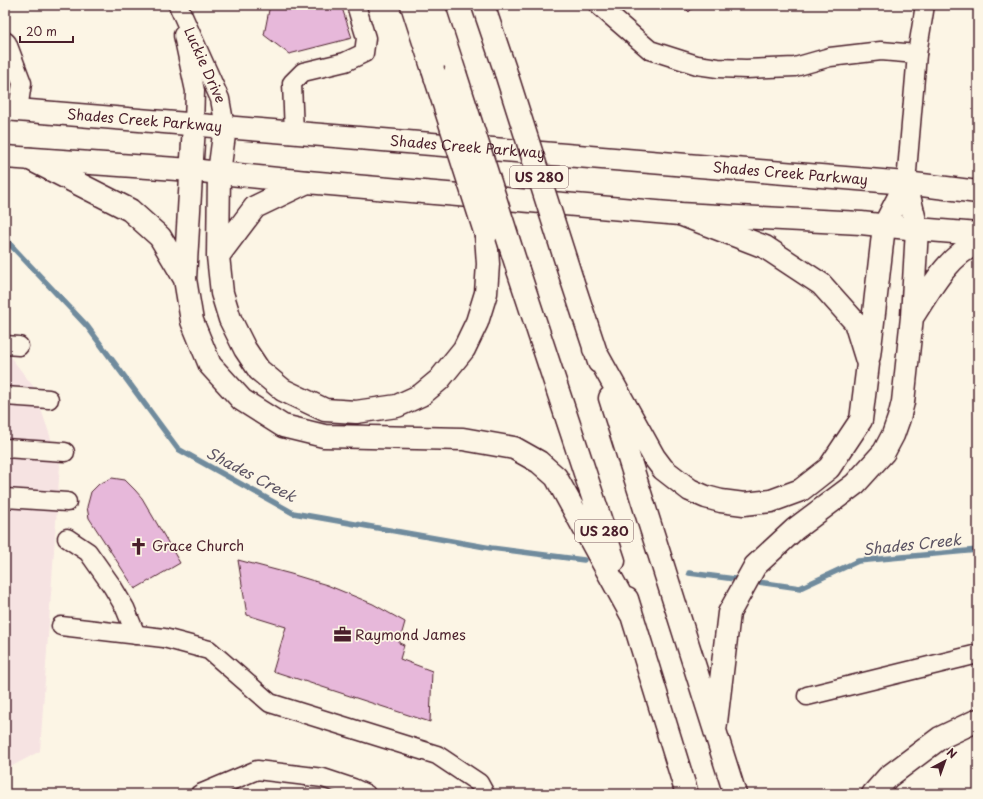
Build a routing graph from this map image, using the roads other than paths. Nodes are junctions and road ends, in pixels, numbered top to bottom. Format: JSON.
{"nodes":[{"id":1,"x":177,"y":5,"type":"edge"},
{"id":2,"x":356,"y":5,"type":"edge"},
{"id":3,"x":412,"y":5,"type":"edge"},
{"id":4,"x":433,"y":5,"type":"edge"},
{"id":5,"x":484,"y":5,"type":"edge"},
{"id":6,"x":598,"y":5,"type":"edge"},
{"id":7,"x":925,"y":5,"type":"edge"},
{"id":8,"x":5,"y":41,"type":"edge"},
{"id":9,"x":917,"y":54,"type":"junction"},
{"id":10,"x":11,"y":110,"type":"edge"},
{"id":11,"x":194,"y":125,"type":"junction"},
{"id":12,"x":224,"y":127,"type":"junction"},
{"id":13,"x":294,"y":133,"type":"junction"},
{"id":14,"x":5,"y":157,"type":"edge"},
{"id":15,"x":30,"y":159,"type":"junction"},
{"id":16,"x":191,"y":170,"type":"junction"},
{"id":17,"x":219,"y":173,"type":"junction"},
{"id":18,"x":307,"y":182,"type":"junction"},
{"id":19,"x":906,"y":183,"type":"junction"},
{"id":20,"x":978,"y":192,"type":"edge"},
{"id":21,"x":680,"y":214,"type":"junction"},
{"id":22,"x":884,"y":226,"type":"junction"},
{"id":23,"x":917,"y":229,"type":"junction"},
{"id":24,"x":978,"y":234,"type":"edge"},
{"id":25,"x":978,"y":243,"type":"edge"},
{"id":26,"x":218,"y":256,"type":"junction"},
{"id":27,"x":185,"y":279,"type":"junction"},
{"id":28,"x":912,"y":317,"type":"junction"},
{"id":29,"x":594,"y":348,"type":"junction"},
{"id":30,"x":868,"y":364,"type":"junction"},
{"id":31,"x":5,"y":396,"type":"edge"},
{"id":32,"x":49,"y":399,"type":"dead end"},
{"id":33,"x":5,"y":448,"type":"edge"},
{"id":34,"x":65,"y":452,"type":"dead end"},
{"id":35,"x":5,"y":498,"type":"edge"},
{"id":36,"x":67,"y":502,"type":"dead end"},
{"id":37,"x":67,"y":538,"type":"dead end"},
{"id":38,"x":631,"y":614,"type":"junction"},
{"id":39,"x":61,"y":626,"type":"dead end"},
{"id":40,"x":136,"y":634,"type":"junction"},
{"id":41,"x":978,"y":654,"type":"edge"},
{"id":42,"x":807,"y":696,"type":"dead end"},
{"id":43,"x":978,"y":720,"type":"edge"},
{"id":44,"x":715,"y":731,"type":"junction"},
{"id":45,"x":200,"y":794,"type":"edge"},
{"id":46,"x":366,"y":794,"type":"edge"},
{"id":47,"x":485,"y":794,"type":"edge"},
{"id":48,"x":687,"y":794,"type":"edge"},
{"id":49,"x":735,"y":794,"type":"edge"},
{"id":50,"x":873,"y":794,"type":"edge"}],
"edges":[{"from":1,"to":11,"type":"street","name":"Luckie Drive"},
{"from":1,"to":12,"type":"street","name":"Luckie Drive"},
{"from":2,"to":13,"type":"street"},
{"from":3,"to":26,"type":"main road","bridge":true},
{"from":4,"to":38,"type":"main road","number":"US 280","bridge":true},
{"from":5,"to":29,"type":"main road","number":"US 280","bridge":true},
{"from":6,"to":9,"type":"street"},
{"from":7,"to":9,"type":"street"},
{"from":8,"to":10,"type":"street"},
{"from":9,"to":19,"type":"street"},
{"from":10,"to":11,"type":"main road","name":"Shades Creek Parkway"},
{"from":11,"to":12,"type":"main road","name":"Shades Creek Parkway"},
{"from":11,"to":16,"type":"main road"},
{"from":12,"to":13,"type":"main road","name":"Shades Creek Parkway"},
{"from":12,"to":17,"type":"main road"},
{"from":13,"to":19,"type":"main road","name":"Shades Creek Parkway"},
{"from":14,"to":15,"type":"main road"},
{"from":15,"to":16,"type":"main road"},
{"from":15,"to":27,"type":"main road"},
{"from":16,"to":17,"type":"main road"},
{"from":16,"to":27,"type":"main road"},
{"from":17,"to":18,"type":"main road"},
{"from":17,"to":26,"type":"main road"},
{"from":18,"to":21,"type":"main road"},
{"from":18,"to":26,"type":"main road"},
{"from":19,"to":20,"type":"main road","name":"Shades Creek Parkway"},
{"from":19,"to":22,"type":"main road"},
{"from":19,"to":23,"type":"main road"},
{"from":21,"to":22,"type":"main road"},
{"from":21,"to":30,"type":"main road"},
{"from":22,"to":23,"type":"main road"},
{"from":22,"to":30,"type":"main road"},
{"from":23,"to":24,"type":"main road"},
{"from":23,"to":28,"type":"main road"},
{"from":25,"to":28,"type":"main road"},
{"from":27,"to":38,"type":"main road"},
{"from":28,"to":44,"type":"main road"},
{"from":29,"to":30,"type":"main road"},
{"from":29,"to":44,"type":"main road","number":"US 280"},
{"from":31,"to":32,"type":"street"},
{"from":33,"to":34,"type":"street"},
{"from":35,"to":36,"type":"street"},
{"from":37,"to":40,"type":"street"},
{"from":38,"to":48,"type":"main road","number":"US 280"},
{"from":39,"to":40,"type":"street"},
{"from":40,"to":47,"type":"street"},
{"from":41,"to":42,"type":"street"},
{"from":43,"to":50,"type":"main road"},
{"from":44,"to":49,"type":"main road","number":"US 280"},
{"from":45,"to":46,"type":"street"}]}
